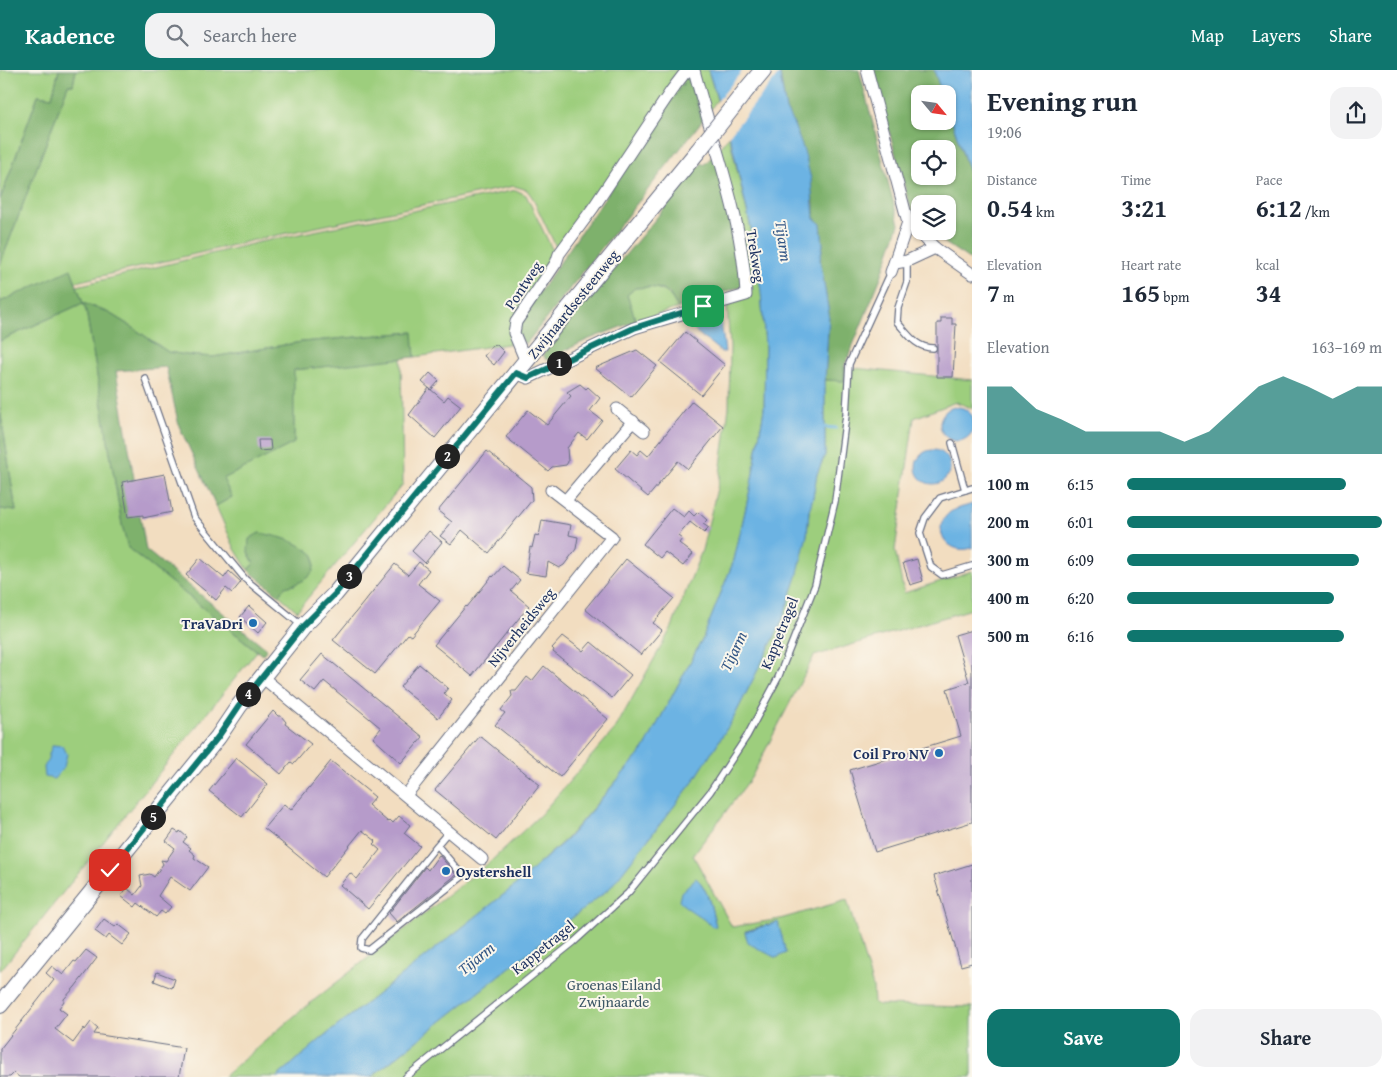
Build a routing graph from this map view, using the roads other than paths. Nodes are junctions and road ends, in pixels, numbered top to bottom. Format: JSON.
{"nodes":[{"id":1,"x":689,"y":70,"type":"edge"},
{"id":2,"x":694,"y":70,"type":"edge"},
{"id":3,"x":763,"y":70,"type":"edge"},
{"id":4,"x":866,"y":70,"type":"edge"},
{"id":5,"x":908,"y":222,"type":"junction"},
{"id":6,"x":935,"y":248,"type":"junction"},
{"id":7,"x":898,"y":265,"type":"junction"},
{"id":8,"x":972,"y":274,"type":"edge"},
{"id":9,"x":934,"y":348,"type":"dead end"},
{"id":10,"x":521,"y":367,"type":"junction"},
{"id":11,"x":145,"y":378,"type":"dead end"},
{"id":12,"x":617,"y":409,"type":"dead end"},
{"id":13,"x":633,"y":421,"type":"junction"},
{"id":14,"x":644,"y":430,"type":"dead end"},
{"id":15,"x":952,"y":443,"type":"dead end"},
{"id":16,"x":972,"y":488,"type":"edge"},
{"id":17,"x":552,"y":490,"type":"dead end"},
{"id":18,"x":964,"y":490,"type":"junction"},
{"id":19,"x":566,"y":500,"type":"junction"},
{"id":20,"x":972,"y":566,"type":"edge"},
{"id":21,"x":303,"y":626,"type":"junction"},
{"id":22,"x":262,"y":677,"type":"junction"},
{"id":23,"x":406,"y":795,"type":"junction"},
{"id":24,"x":449,"y":831,"type":"junction"},
{"id":25,"x":438,"y":845,"type":"junction"},
{"id":26,"x":482,"y":859,"type":"dead end"},
{"id":27,"x":0,"y":1005,"type":"edge"},
{"id":28,"x":406,"y":1077,"type":"edge"}],
"edges":[{"from":1,"to":10,"type":"street","name":"Pontweg"},
{"from":2,"to":10,"type":"street","name":"Trekweg"},
{"from":3,"to":10,"type":"main road","name":"Zwijnaardsesteenweg","bridge":true},
{"from":4,"to":5,"type":"street"},
{"from":5,"to":6,"type":"street"},
{"from":5,"to":7,"type":"street","name":"Kappetragel"},
{"from":6,"to":7,"type":"street"},
{"from":6,"to":8,"type":"street"},
{"from":7,"to":9,"type":"lane"},
{"from":7,"to":28,"type":"lane","name":"Kappetragel"},
{"from":10,"to":21,"type":"main road","name":"Zwijnaardsesteenweg"},
{"from":11,"to":21,"type":"lane"},
{"from":12,"to":13,"type":"street"},
{"from":13,"to":14,"type":"street"},
{"from":13,"to":19,"type":"street"},
{"from":15,"to":18,"type":"lane"},
{"from":16,"to":18,"type":"lane"},
{"from":17,"to":19,"type":"street","name":"Nijverheidsweg"},
{"from":18,"to":20,"type":"lane"},
{"from":19,"to":23,"type":"street","name":"Nijverheidsweg"},
{"from":21,"to":22,"type":"main road","name":"Zwijnaardsesteenweg"},
{"from":22,"to":23,"type":"street"},
{"from":22,"to":27,"type":"main road","name":"Zwijnaardsesteenweg"},
{"from":23,"to":24,"type":"street"},
{"from":24,"to":25,"type":"lane"},
{"from":24,"to":26,"type":"street"},
{"from":25,"to":25,"type":"lane"}]}
